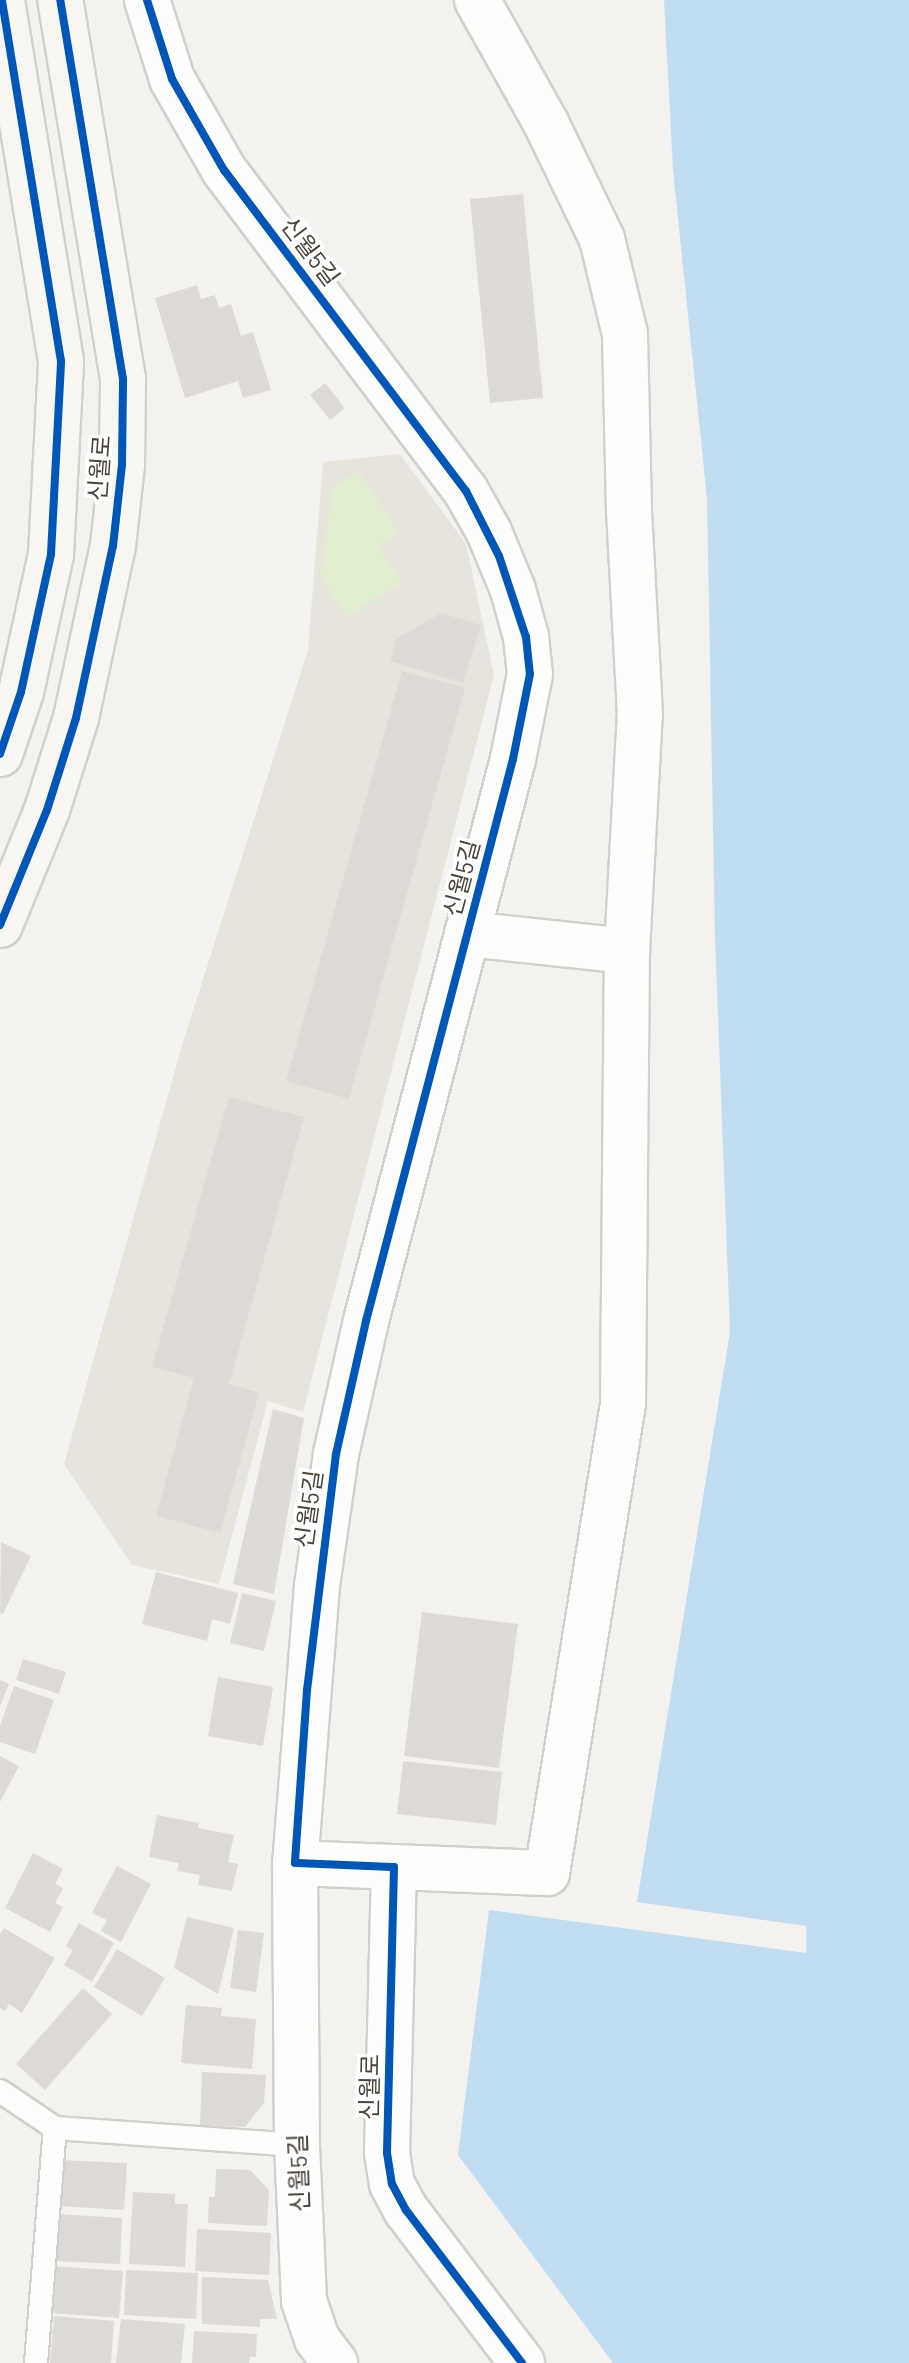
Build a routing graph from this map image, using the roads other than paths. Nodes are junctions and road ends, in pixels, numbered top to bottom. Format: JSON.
{"nodes":[{"id":1,"x":2,"y":0,"type":"edge"},
{"id":2,"x":60,"y":0,"type":"edge"},
{"id":3,"x":147,"y":0,"type":"edge"},
{"id":4,"x":477,"y":0,"type":"edge"},
{"id":5,"x":0,"y":754,"type":"edge"},
{"id":6,"x":0,"y":925,"type":"edge"},
{"id":7,"x":467,"y":934,"type":"junction"},
{"id":8,"x":627,"y":951,"type":"junction"},
{"id":9,"x":295,"y":1863,"type":"junction"},
{"id":10,"x":394,"y":1867,"type":"junction"},
{"id":11,"x":0,"y":2091,"type":"edge"},
{"id":12,"x":55,"y":2128,"type":"junction"},
{"id":13,"x":297,"y":2145,"type":"junction"},
{"id":14,"x":36,"y":2363,"type":"edge"},
{"id":15,"x":335,"y":2363,"type":"edge"},
{"id":16,"x":522,"y":2363,"type":"edge"}],
"edges":[{"from":1,"to":5,"type":"street","name":"신월로"},
{"from":2,"to":6,"type":"street","name":"신월로"},
{"from":3,"to":7,"type":"street","name":"신월5길"},
{"from":4,"to":8,"type":"street"},
{"from":7,"to":8,"type":"street"},
{"from":7,"to":9,"type":"street","name":"신월5길"},
{"from":8,"to":10,"type":"street"},
{"from":9,"to":10,"type":"street"},
{"from":9,"to":13,"type":"street","name":"신월5길"},
{"from":10,"to":16,"type":"street","name":"신월로"},
{"from":11,"to":12,"type":"lane"},
{"from":12,"to":13,"type":"lane"},
{"from":12,"to":14,"type":"lane"},
{"from":13,"to":15,"type":"street","name":"신월5길"}]}
